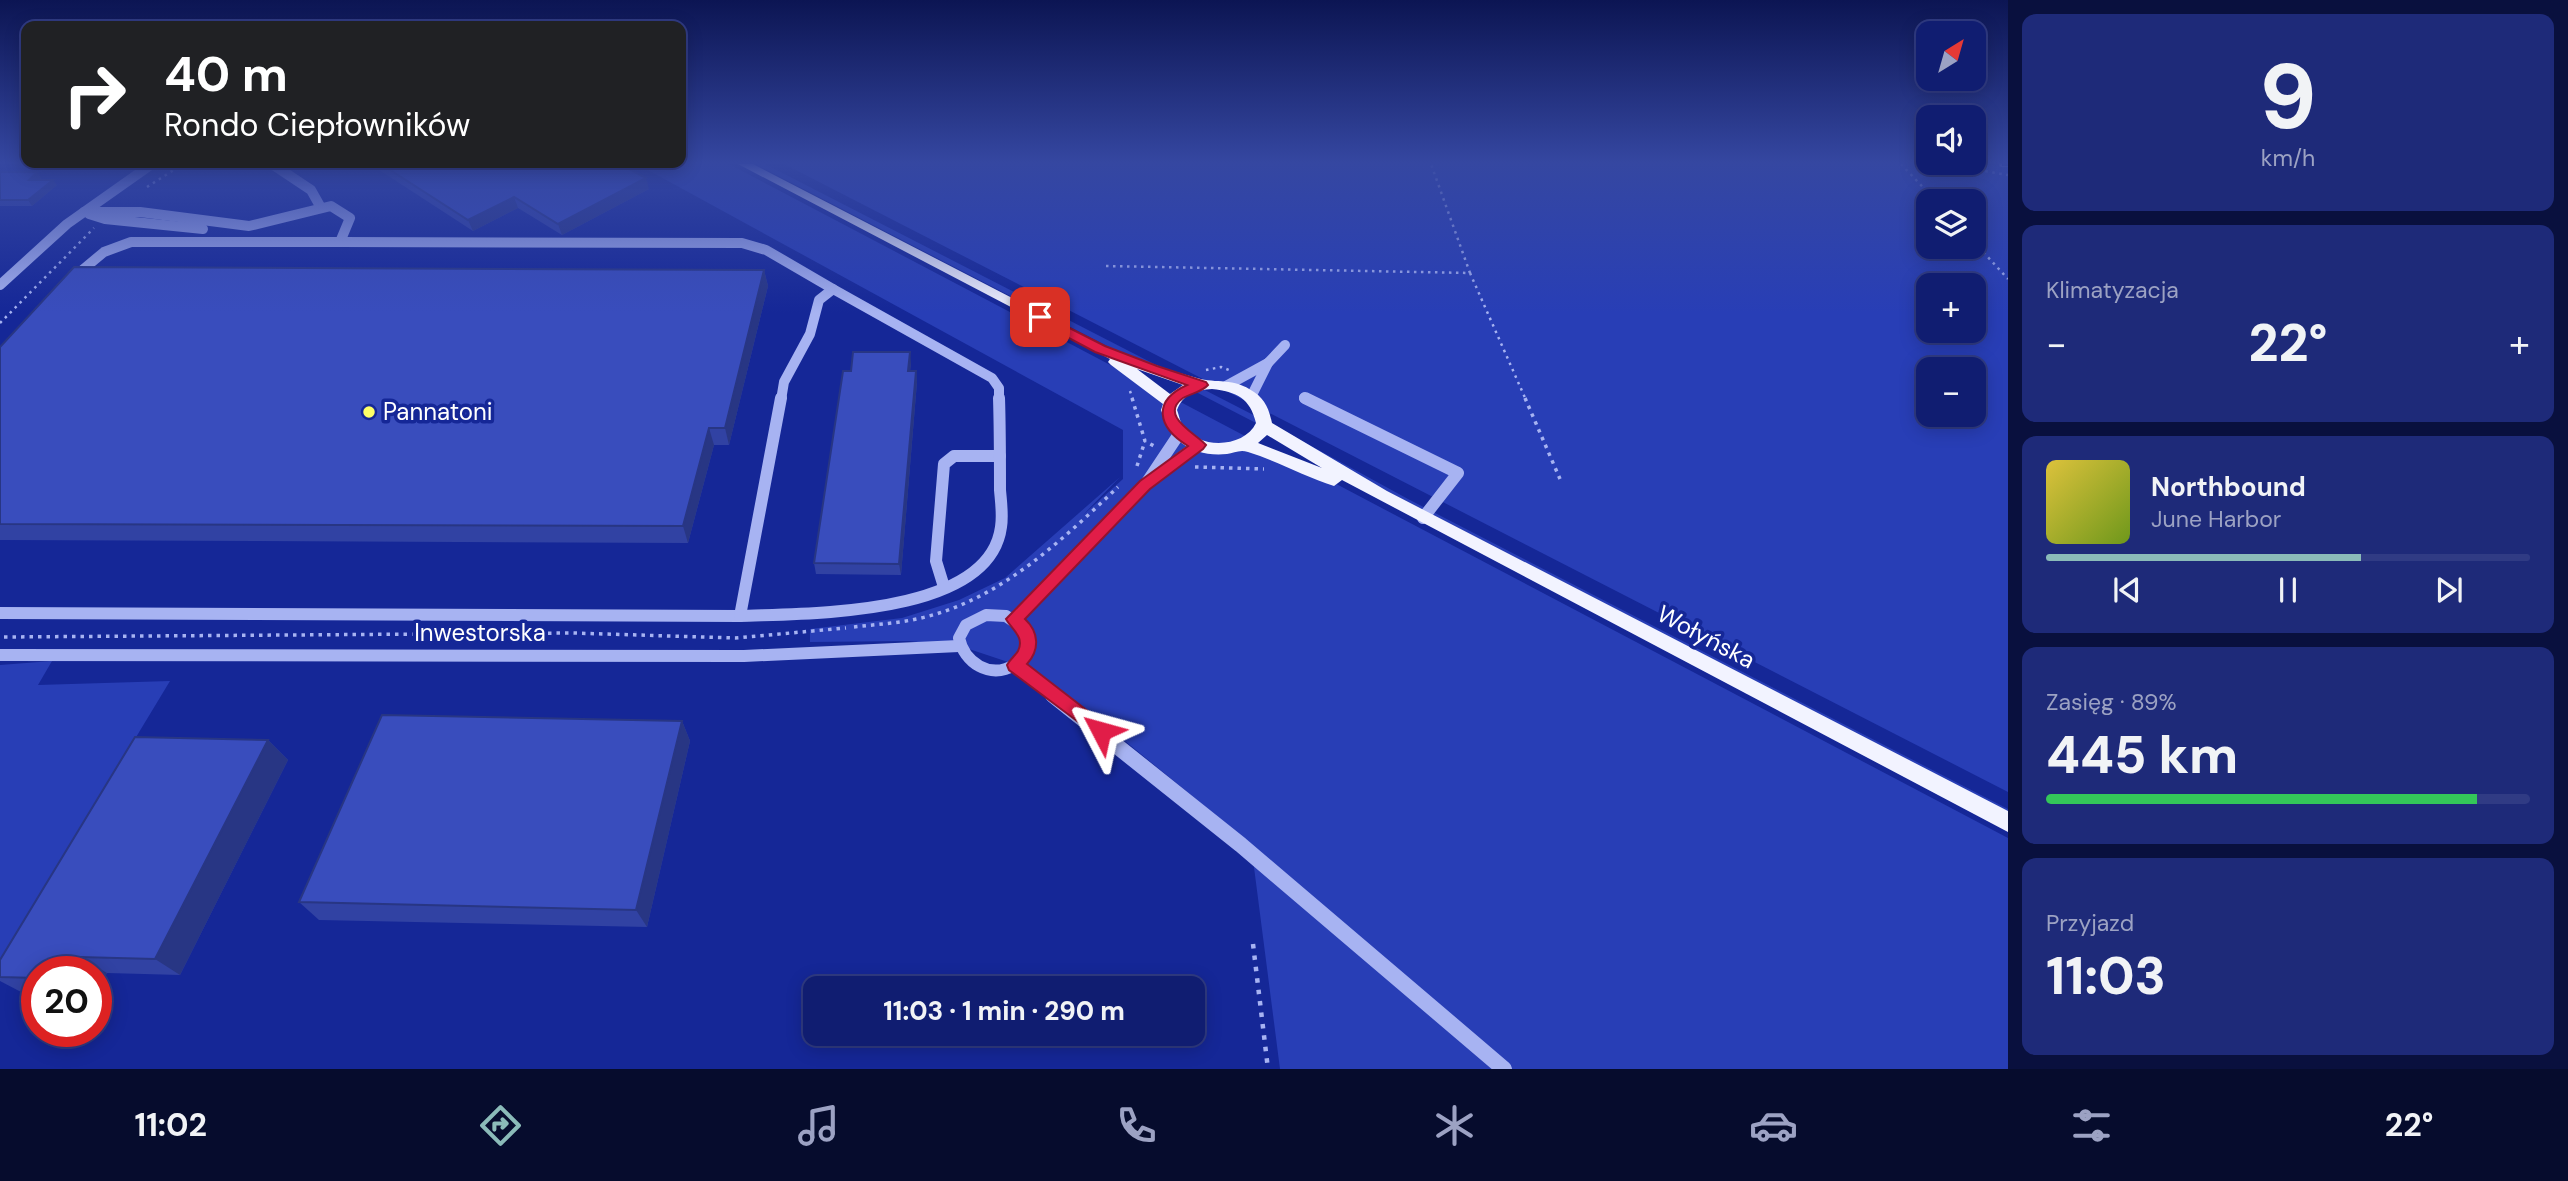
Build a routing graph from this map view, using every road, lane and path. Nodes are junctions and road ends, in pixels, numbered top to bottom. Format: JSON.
{"nodes":[{"id":1,"x":82,"y":214,"type":"edge"},
{"id":2,"x":90,"y":214,"type":"edge"},
{"id":3,"x":149,"y":214,"type":"edge"},
{"id":4,"x":298,"y":214,"type":"edge"},
{"id":5,"x":346,"y":214,"type":"edge"},
{"id":6,"x":840,"y":214,"type":"edge"},
{"id":7,"x":1449,"y":214,"type":"edge"},
{"id":8,"x":105,"y":219,"type":"junction"},
{"id":9,"x":227,"y":226,"type":"junction"},
{"id":10,"x":340,"y":242,"type":"junction"},
{"id":11,"x":1986,"y":255,"type":"edge"},
{"id":12,"x":1106,"y":267,"type":"dead end"},
{"id":13,"x":1470,"y":273,"type":"junction"},
{"id":14,"x":2008,"y":279,"type":"edge"},
{"id":15,"x":0,"y":285,"type":"edge"},
{"id":16,"x":64,"y":288,"type":"edge"},
{"id":17,"x":833,"y":289,"type":"junction"},
{"id":18,"x":0,"y":323,"type":"edge"},
{"id":19,"x":1285,"y":345,"type":"dead end"},
{"id":20,"x":1100,"y":349,"type":"junction"},
{"id":21,"x":1268,"y":363,"type":"junction"},
{"id":22,"x":1201,"y":385,"type":"junction"},
{"id":23,"x":1226,"y":386,"type":"junction"},
{"id":24,"x":1251,"y":397,"type":"junction"},
{"id":25,"x":1304,"y":398,"type":"dead end"},
{"id":26,"x":1171,"y":402,"type":"junction"},
{"id":27,"x":1264,"y":426,"type":"junction"},
{"id":28,"x":1179,"y":434,"type":"junction"},
{"id":29,"x":1145,"y":441,"type":"dead end"},
{"id":30,"x":1198,"y":445,"type":"junction"},
{"id":31,"x":1245,"y":445,"type":"junction"},
{"id":32,"x":1000,"y":456,"type":"junction"},
{"id":33,"x":1135,"y":471,"type":"dead end"},
{"id":34,"x":1560,"y":478,"type":"dead end"},
{"id":35,"x":1126,"y":480,"type":"dead end"},
{"id":36,"x":1145,"y":485,"type":"junction"},
{"id":37,"x":1381,"y":495,"type":"junction"},
{"id":38,"x":1423,"y":518,"type":"junction"},
{"id":39,"x":1058,"y":545,"type":"dead end"},
{"id":40,"x":944,"y":587,"type":"junction"},
{"id":41,"x":0,"y":613,"type":"edge"},
{"id":42,"x":740,"y":616,"type":"junction"},
{"id":43,"x":1014,"y":619,"type":"junction"},
{"id":44,"x":959,"y":646,"type":"junction"},
{"id":45,"x":0,"y":655,"type":"edge"},
{"id":46,"x":1016,"y":665,"type":"junction"},
{"id":47,"x":2008,"y":822,"type":"edge"},
{"id":48,"x":1253,"y":944,"type":"dead end"},
{"id":49,"x":1268,"y":1069,"type":"edge"},
{"id":50,"x":1504,"y":1069,"type":"edge"}],
"edges":[{"from":1,"to":15,"type":"street"},
{"from":2,"to":8,"type":"street"},
{"from":3,"to":9,"type":"lane"},
{"from":4,"to":9,"type":"street"},
{"from":5,"to":10,"type":"street"},
{"from":6,"to":20,"type":"main road"},
{"from":7,"to":13,"type":"path"},
{"from":8,"to":9,"type":"street"},
{"from":8,"to":18,"type":"path"},
{"from":10,"to":16,"type":"street"},
{"from":10,"to":17,"type":"street"},
{"from":11,"to":14,"type":"path"},
{"from":12,"to":13,"type":"path"},
{"from":13,"to":34,"type":"path"},
{"from":17,"to":32,"type":"street"},
{"from":17,"to":42,"type":"street"},
{"from":19,"to":21,"type":"street"},
{"from":20,"to":22,"type":"main road"},
{"from":20,"to":26,"type":"main road"},
{"from":21,"to":23,"type":"street"},
{"from":21,"to":24,"type":"street"},
{"from":22,"to":23,"type":"main road"},
{"from":22,"to":26,"type":"main road"},
{"from":23,"to":24,"type":"main road"},
{"from":24,"to":27,"type":"main road"},
{"from":25,"to":38,"type":"street"},
{"from":26,"to":28,"type":"main road"},
{"from":27,"to":31,"type":"main road"},
{"from":27,"to":37,"type":"main road","name":"Wołyńska"},
{"from":28,"to":30,"type":"main road"},
{"from":28,"to":36,"type":"street"},
{"from":29,"to":33,"type":"path"},
{"from":30,"to":31,"type":"main road"},
{"from":30,"to":36,"type":"street"},
{"from":31,"to":37,"type":"main road","name":"Wołyńska"},
{"from":32,"to":40,"type":"street"},
{"from":32,"to":40,"type":"street"},
{"from":35,"to":39,"type":"path"},
{"from":36,"to":43,"type":"street"},
{"from":37,"to":38,"type":"main road","name":"Wołyńska"},
{"from":38,"to":47,"type":"main road","name":"Wołyńska"},
{"from":40,"to":42,"type":"street"},
{"from":41,"to":42,"type":"street"},
{"from":43,"to":44,"type":"street"},
{"from":43,"to":46,"type":"street"},
{"from":44,"to":45,"type":"street","name":"Inwestorska"},
{"from":44,"to":46,"type":"street"},
{"from":46,"to":50,"type":"lane"},
{"from":48,"to":49,"type":"path"}]}
